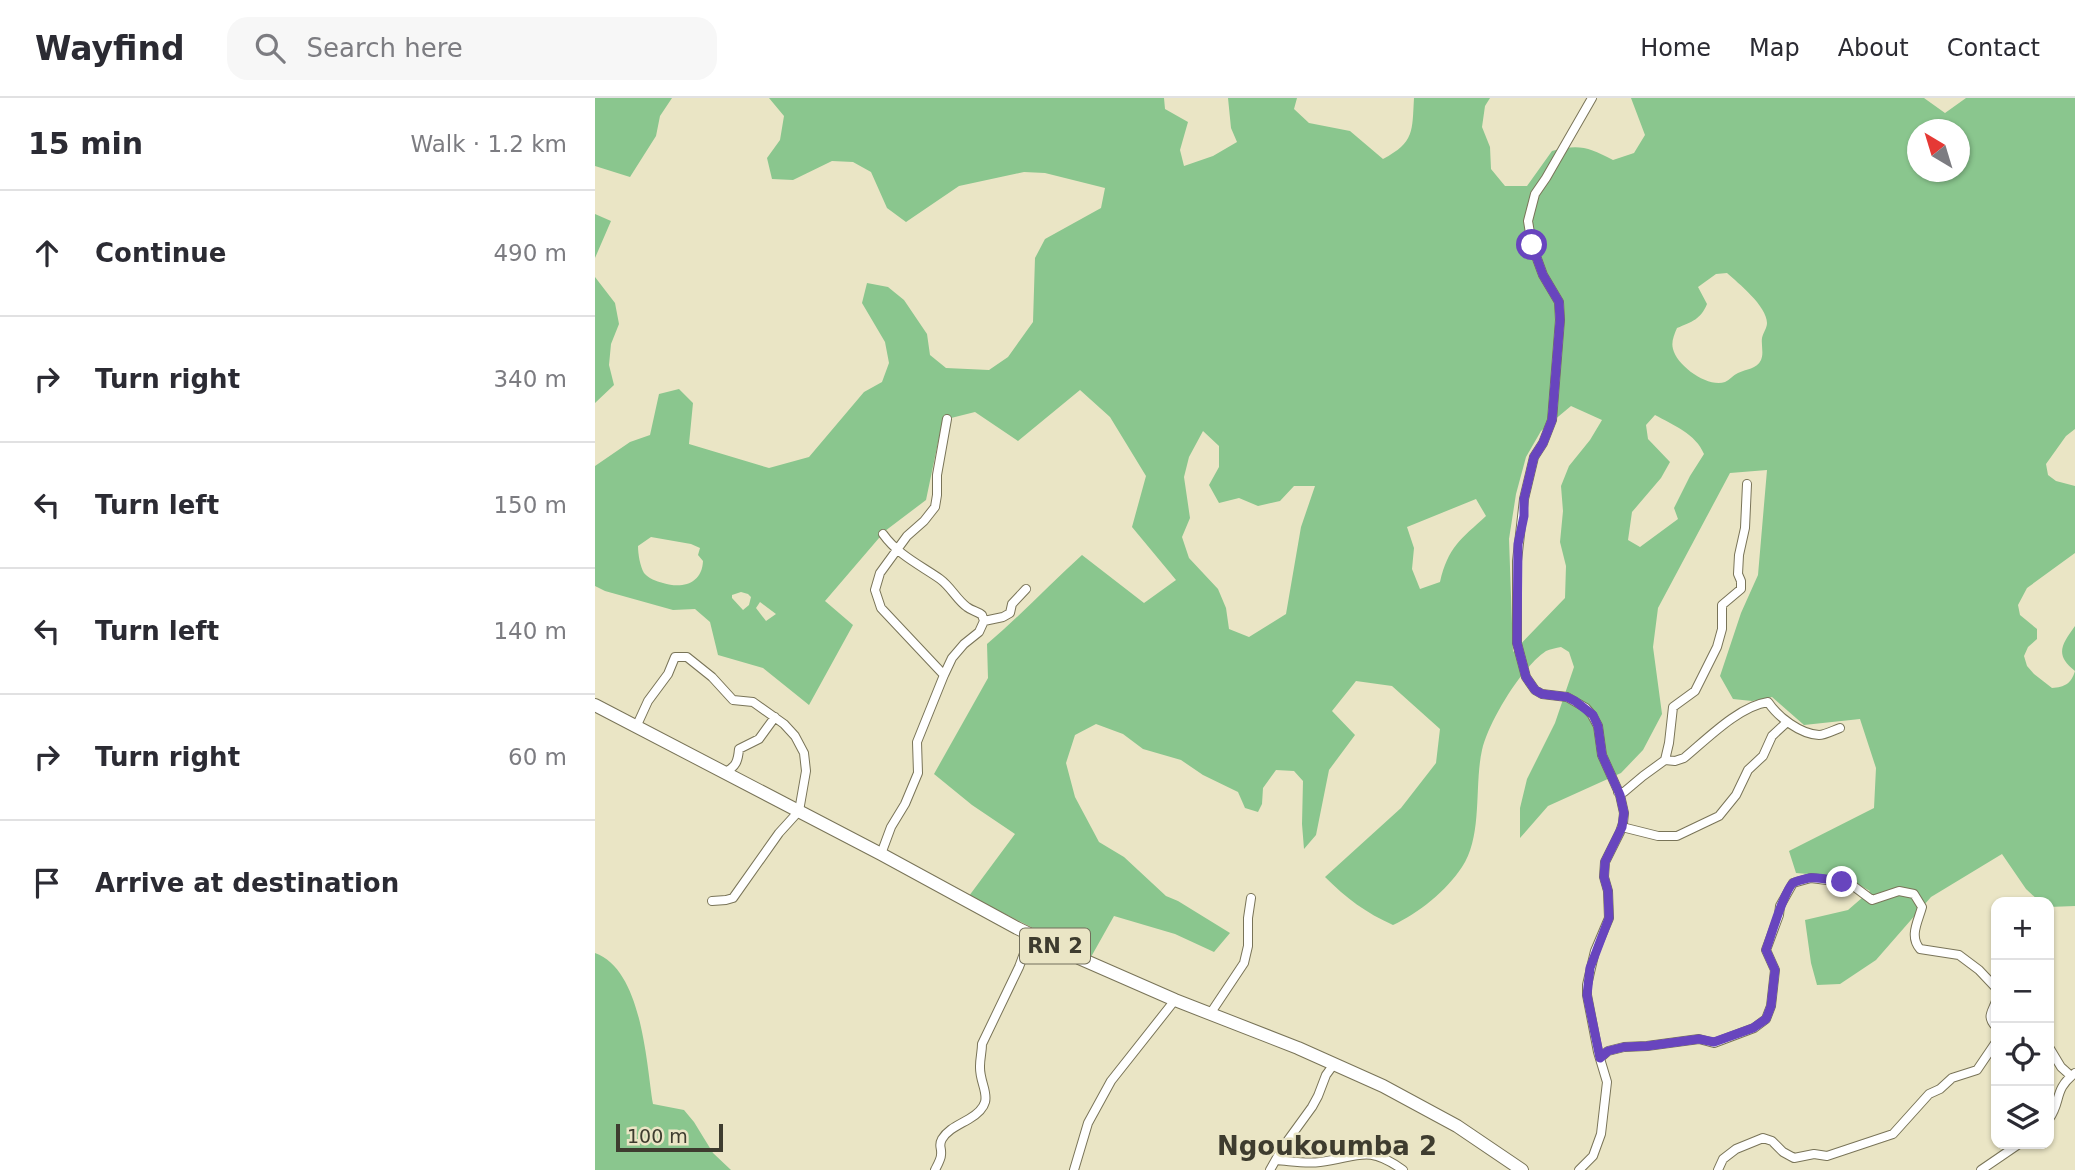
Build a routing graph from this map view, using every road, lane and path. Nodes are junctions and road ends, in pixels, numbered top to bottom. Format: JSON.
{"nodes":[{"id":1,"x":1592,"y":98,"type":"edge"},
{"id":2,"x":947,"y":419,"type":"dead end"},
{"id":3,"x":1747,"y":484,"type":"dead end"},
{"id":4,"x":883,"y":534,"type":"dead end"},
{"id":5,"x":897,"y":549,"type":"junction"},
{"id":6,"x":1025,"y":589,"type":"dead end"},
{"id":7,"x":983,"y":621,"type":"junction"},
{"id":8,"x":943,"y":675,"type":"junction"},
{"id":9,"x":595,"y":705,"type":"edge"},
{"id":10,"x":775,"y":718,"type":"junction"},
{"id":11,"x":1787,"y":722,"type":"junction"},
{"id":12,"x":637,"y":725,"type":"junction"},
{"id":13,"x":1840,"y":728,"type":"dead end"},
{"id":14,"x":1665,"y":760,"type":"junction"},
{"id":15,"x":725,"y":772,"type":"junction"},
{"id":16,"x":1618,"y":792,"type":"junction"},
{"id":17,"x":799,"y":811,"type":"junction"},
{"id":18,"x":1622,"y":827,"type":"junction"},
{"id":19,"x":881,"y":854,"type":"junction"},
{"id":20,"x":1251,"y":898,"type":"dead end"},
{"id":21,"x":712,"y":901,"type":"dead end"},
{"id":22,"x":1031,"y":935,"type":"junction"},
{"id":23,"x":1991,"y":983,"type":"edge"},
{"id":24,"x":1175,"y":1000,"type":"junction"},
{"id":25,"x":1210,"y":1014,"type":"junction"},
{"id":26,"x":1991,"y":1049,"type":"edge"},
{"id":27,"x":2054,"y":1055,"type":"edge"},
{"id":28,"x":1600,"y":1058,"type":"junction"},
{"id":29,"x":1334,"y":1064,"type":"junction"},
{"id":30,"x":2073,"y":1075,"type":"edge"},
{"id":31,"x":2054,"y":1110,"type":"edge"},
{"id":32,"x":2012,"y":1149,"type":"edge"},
{"id":33,"x":1276,"y":1160,"type":"junction"},
{"id":34,"x":1518,"y":1169,"type":"edge"},
{"id":35,"x":935,"y":1170,"type":"edge"},
{"id":36,"x":1074,"y":1170,"type":"edge"},
{"id":37,"x":1270,"y":1170,"type":"edge"},
{"id":38,"x":1403,"y":1170,"type":"edge"},
{"id":39,"x":1579,"y":1170,"type":"edge"},
{"id":40,"x":1718,"y":1170,"type":"edge"},
{"id":41,"x":1981,"y":1170,"type":"edge"}],
"edges":[{"from":1,"to":16,"type":"street"},
{"from":2,"to":5,"type":"street"},
{"from":3,"to":14,"type":"street"},
{"from":4,"to":5,"type":"street"},
{"from":5,"to":7,"type":"street"},
{"from":5,"to":8,"type":"street"},
{"from":6,"to":7,"type":"street"},
{"from":7,"to":8,"type":"street"},
{"from":8,"to":19,"type":"street"},
{"from":9,"to":12,"type":"main road","number":"RN 2"},
{"from":10,"to":12,"type":"street"},
{"from":10,"to":15,"type":"street"},
{"from":10,"to":17,"type":"street"},
{"from":11,"to":13,"type":"street"},
{"from":11,"to":14,"type":"street"},
{"from":11,"to":18,"type":"street"},
{"from":12,"to":15,"type":"main road","number":"RN 2"},
{"from":14,"to":16,"type":"street"},
{"from":15,"to":17,"type":"main road","number":"RN 2"},
{"from":16,"to":18,"type":"street"},
{"from":17,"to":19,"type":"main road","number":"RN 2"},
{"from":17,"to":21,"type":"street"},
{"from":18,"to":28,"type":"street"},
{"from":19,"to":22,"type":"main road","number":"RN 2"},
{"from":20,"to":25,"type":"street"},
{"from":22,"to":24,"type":"main road","number":"RN 2"},
{"from":22,"to":35,"type":"street"},
{"from":23,"to":28,"type":"street"},
{"from":24,"to":25,"type":"main road","number":"RN 2"},
{"from":24,"to":36,"type":"street"},
{"from":25,"to":29,"type":"main road","number":"RN 2"},
{"from":26,"to":40,"type":"street"},
{"from":27,"to":30,"type":"street"},
{"from":28,"to":39,"type":"street"},
{"from":29,"to":33,"type":"street"},
{"from":29,"to":34,"type":"main road","number":"RN 2"},
{"from":30,"to":31,"type":"street"},
{"from":32,"to":41,"type":"street"},
{"from":33,"to":37,"type":"street"},
{"from":33,"to":38,"type":"street"}]}
